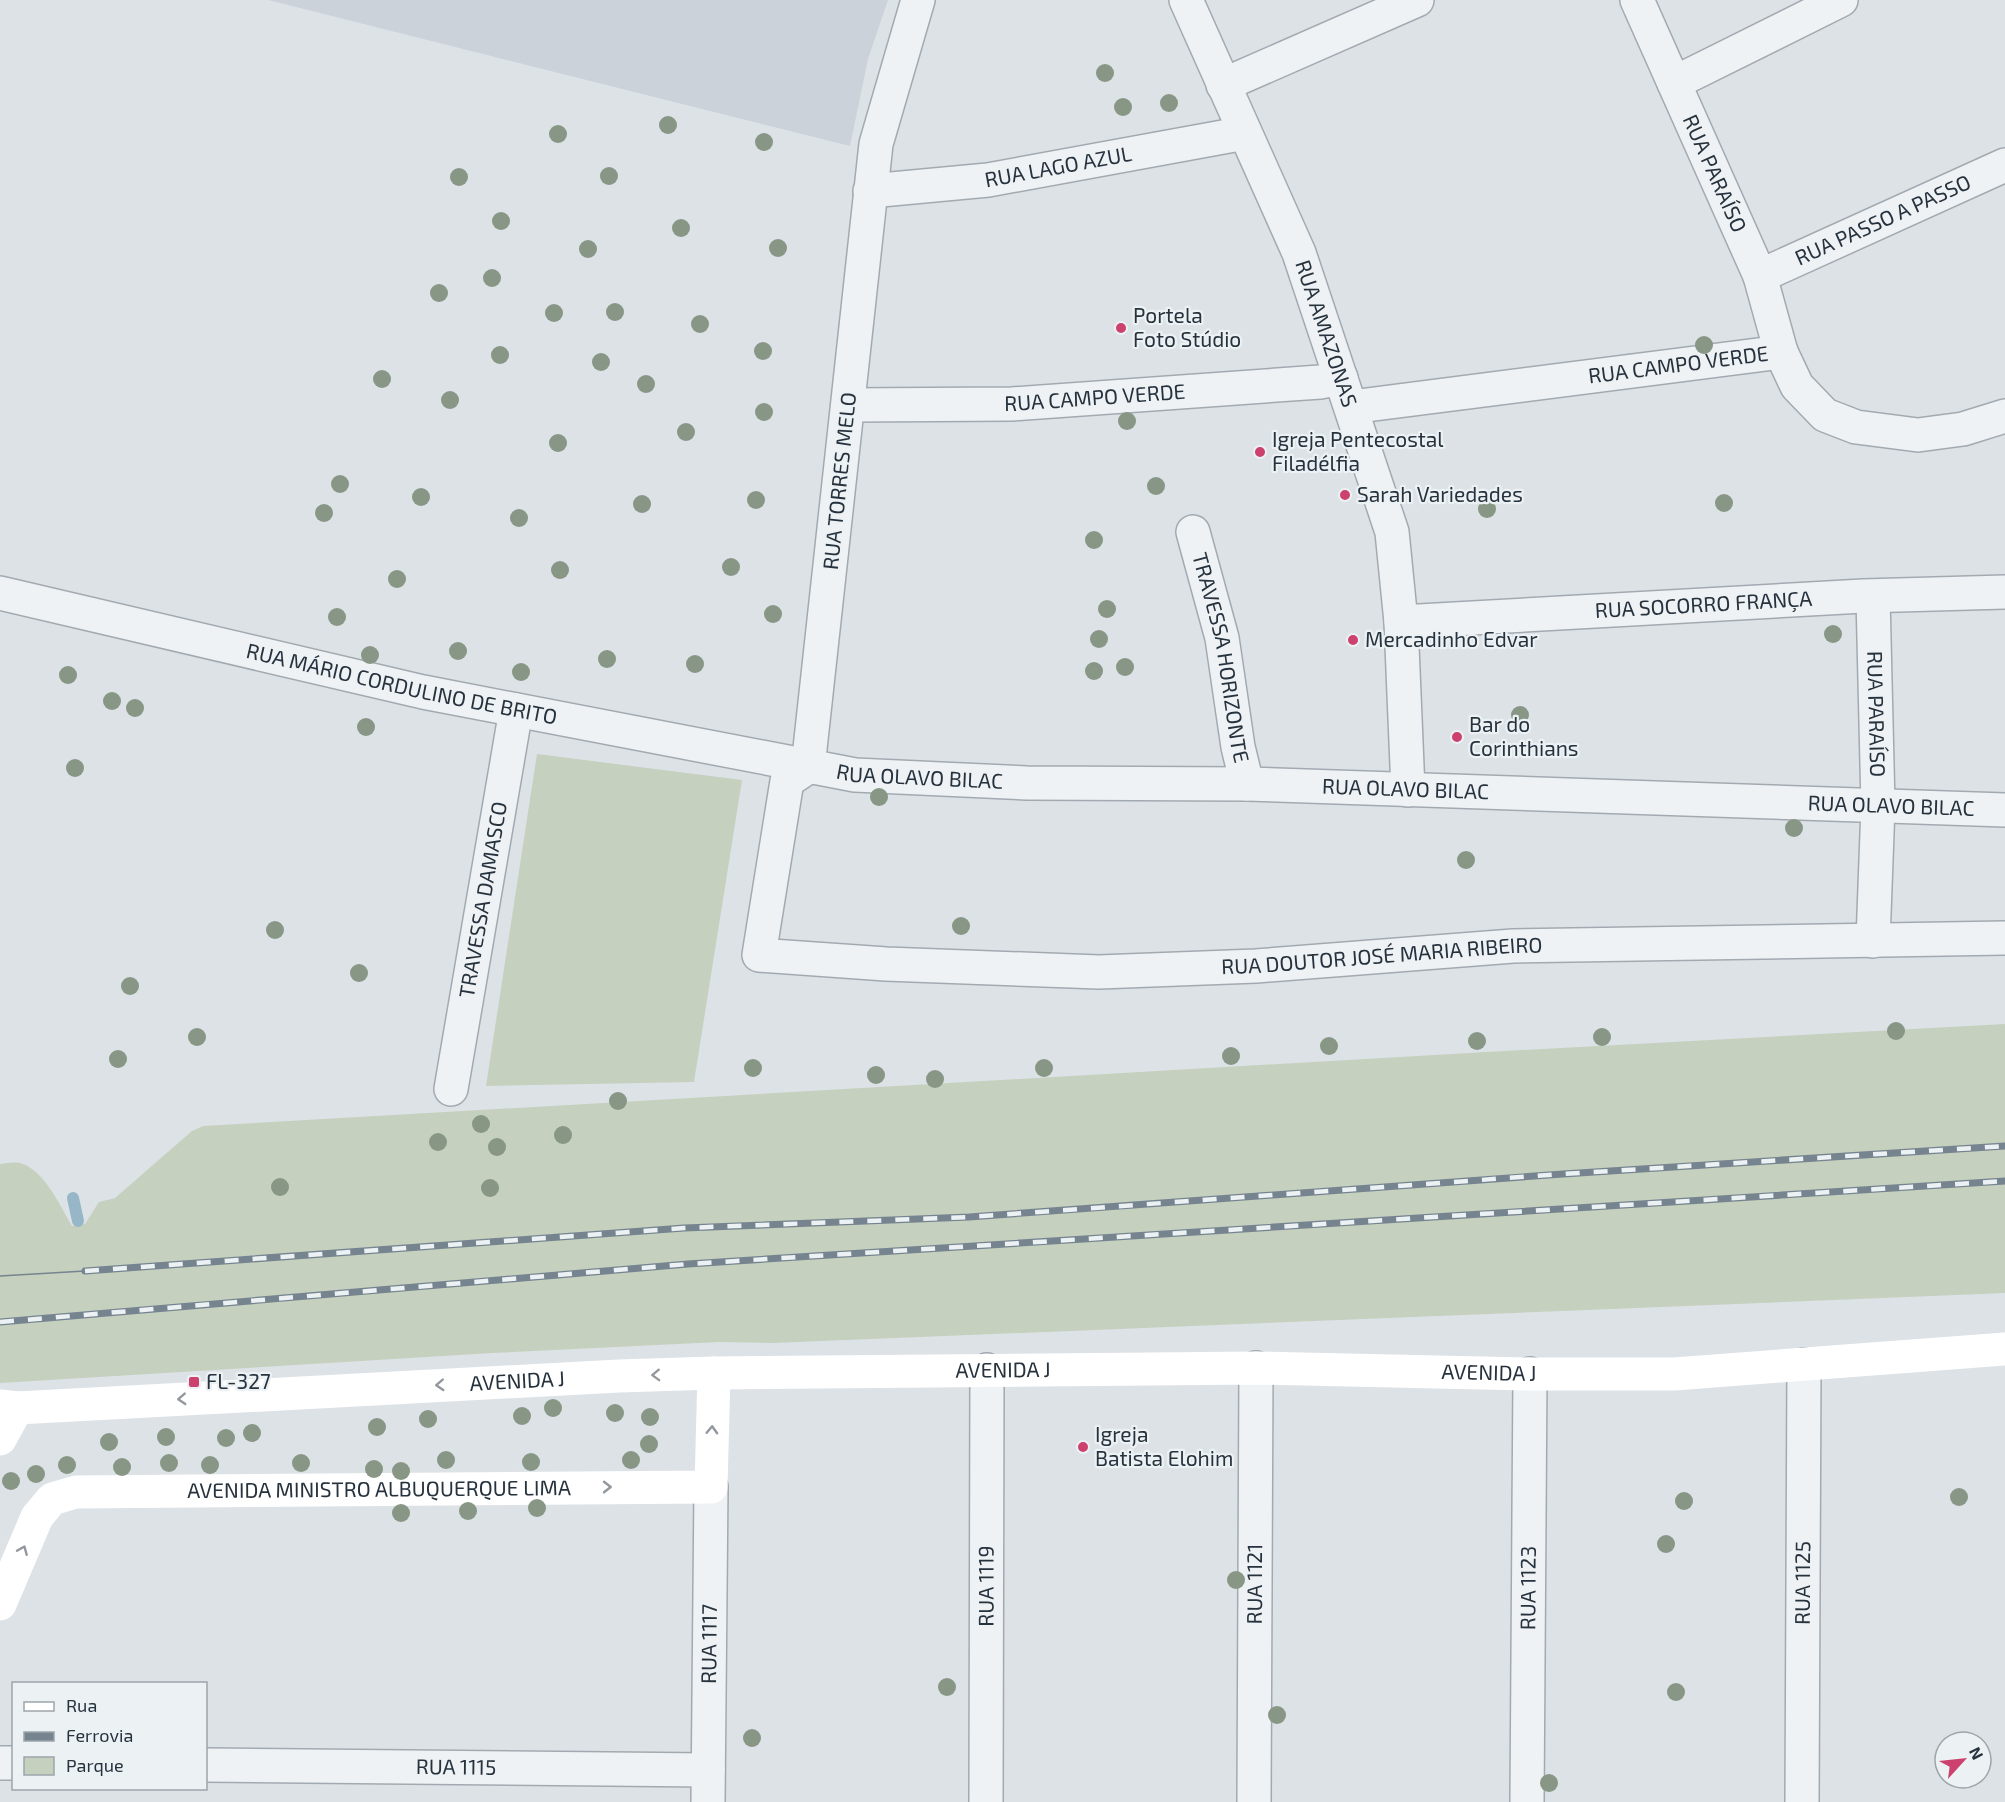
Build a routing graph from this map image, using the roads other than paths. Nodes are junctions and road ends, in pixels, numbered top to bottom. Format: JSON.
{"nodes":[{"id":1,"x":918,"y":0,"type":"edge"},
{"id":2,"x":1186,"y":0,"type":"edge"},
{"id":3,"x":1417,"y":0,"type":"edge"},
{"id":4,"x":1637,"y":0,"type":"edge"},
{"id":5,"x":1841,"y":0,"type":"edge"},
{"id":6,"x":1674,"y":83,"type":"junction"},
{"id":7,"x":1223,"y":84,"type":"junction"},
{"id":8,"x":1245,"y":133,"type":"junction"},
{"id":9,"x":2005,"y":165,"type":"edge"},
{"id":10,"x":870,"y":190,"type":"junction"},
{"id":11,"x":1760,"y":276,"type":"junction"},
{"id":12,"x":1781,"y":352,"type":"junction"},
{"id":13,"x":1346,"y":393,"type":"junction"},
{"id":14,"x":849,"y":405,"type":"junction"},
{"id":15,"x":2005,"y":416,"type":"edge"},
{"id":16,"x":1193,"y":532,"type":"dead end"},
{"id":17,"x":2005,"y":592,"type":"edge"},
{"id":18,"x":0,"y":593,"type":"edge"},
{"id":19,"x":1873,"y":597,"type":"junction"},
{"id":20,"x":1401,"y":622,"type":"junction"},
{"id":21,"x":516,"y":710,"type":"junction"},
{"id":22,"x":808,"y":767,"type":"junction"},
{"id":23,"x":1247,"y":784,"type":"junction"},
{"id":24,"x":1408,"y":790,"type":"junction"},
{"id":25,"x":1878,"y":806,"type":"junction"},
{"id":26,"x":2005,"y":810,"type":"edge"},
{"id":27,"x":2005,"y":938,"type":"edge"},
{"id":28,"x":1873,"y":940,"type":"junction"},
{"id":29,"x":451,"y":1089,"type":"dead end"},
{"id":30,"x":2005,"y":1349,"type":"edge"},
{"id":31,"x":1804,"y":1365,"type":"junction"},
{"id":32,"x":1256,"y":1368,"type":"junction"},
{"id":33,"x":987,"y":1370,"type":"junction"},
{"id":34,"x":714,"y":1373,"type":"junction"},
{"id":35,"x":1530,"y":1374,"type":"junction"},
{"id":36,"x":8,"y":1407,"type":"edge"},
{"id":37,"x":0,"y":1439,"type":"edge"},
{"id":38,"x":711,"y":1487,"type":"junction"},
{"id":39,"x":0,"y":1604,"type":"edge"},
{"id":40,"x":207,"y":1765,"type":"edge"},
{"id":41,"x":708,"y":1786,"type":"edge"},
{"id":42,"x":986,"y":1802,"type":"edge"},
{"id":43,"x":1254,"y":1802,"type":"edge"},
{"id":44,"x":1527,"y":1802,"type":"edge"},
{"id":45,"x":1802,"y":1802,"type":"edge"}],
"edges":[{"from":1,"to":10,"type":"street","name":"RUA TORRES MELO"},
{"from":2,"to":7,"type":"street","name":"RUA AMAZONAS"},
{"from":3,"to":7,"type":"street"},
{"from":4,"to":6,"type":"street","name":"RUA PARAÍSO"},
{"from":5,"to":6,"type":"street"},
{"from":6,"to":11,"type":"street","name":"RUA PARAÍSO"},
{"from":7,"to":8,"type":"street","name":"RUA AMAZONAS"},
{"from":8,"to":10,"type":"street","name":"RUA LAGO AZUL"},
{"from":8,"to":13,"type":"street","name":"RUA AMAZONAS"},
{"from":9,"to":11,"type":"street","name":"RUA PASSO A PASSO"},
{"from":10,"to":14,"type":"street","name":"RUA TORRES MELO"},
{"from":11,"to":12,"type":"street","name":"RUA PARAÍSO"},
{"from":12,"to":13,"type":"street","name":"RUA CAMPO VERDE"},
{"from":12,"to":15,"type":"street","name":"RUA CAMPO VERDE"},
{"from":13,"to":14,"type":"street","name":"RUA CAMPO VERDE"},
{"from":13,"to":20,"type":"street","name":"RUA AMAZONAS"},
{"from":14,"to":22,"type":"street","name":"RUA TORRES MELO"},
{"from":16,"to":23,"type":"street","name":"TRAVESSA HORIZONTE"},
{"from":17,"to":19,"type":"street","name":"RUA SOCORRO FRANÇA"},
{"from":18,"to":21,"type":"street","name":"RUA MÁRIO CORDULINO DE BRITO"},
{"from":19,"to":20,"type":"street","name":"RUA SOCORRO FRANÇA"},
{"from":19,"to":25,"type":"street","name":"RUA PARAÍSO"},
{"from":20,"to":24,"type":"street","name":"RUA AMAZONAS"},
{"from":21,"to":22,"type":"street","name":"RUA MÁRIO CORDULINO DE BRITO"},
{"from":21,"to":29,"type":"street","name":"TRAVESSA DAMASCO"},
{"from":22,"to":23,"type":"street","name":"RUA OLAVO BILAC"},
{"from":22,"to":28,"type":"street","name":"RUA DOUTOR JOSÉ MARIA RIBEIRO"},
{"from":23,"to":24,"type":"street","name":"RUA OLAVO BILAC"},
{"from":24,"to":25,"type":"street","name":"RUA OLAVO BILAC"},
{"from":25,"to":26,"type":"street","name":"RUA OLAVO BILAC"},
{"from":25,"to":28,"type":"street","name":"RUA PARAÍSO"},
{"from":27,"to":28,"type":"street","name":"RUA DOUTOR JOSÉ MARIA RIBEIRO"},
{"from":30,"to":31,"type":"street","name":"AVENIDA J"},
{"from":31,"to":35,"type":"street","name":"AVENIDA J"},
{"from":31,"to":45,"type":"street","name":"RUA 1125"},
{"from":32,"to":33,"type":"street","name":"AVENIDA J"},
{"from":32,"to":35,"type":"street","name":"AVENIDA J"},
{"from":32,"to":43,"type":"street","name":"RUA 1121"},
{"from":33,"to":34,"type":"street","name":"AVENIDA J"},
{"from":33,"to":42,"type":"street","name":"RUA 1119"},
{"from":34,"to":36,"type":"street","name":"AVENIDA J","one_way":true},
{"from":38,"to":34,"type":"street","one_way":true},
{"from":35,"to":44,"type":"street","name":"RUA 1123"},
{"from":36,"to":37,"type":"street"},
{"from":39,"to":38,"type":"street","name":"AVENIDA MINISTRO ALBUQUERQUE LIMA","one_way":true},
{"from":38,"to":41,"type":"street","name":"RUA 1117"},
{"from":40,"to":41,"type":"street","name":"RUA 1115"}]}
